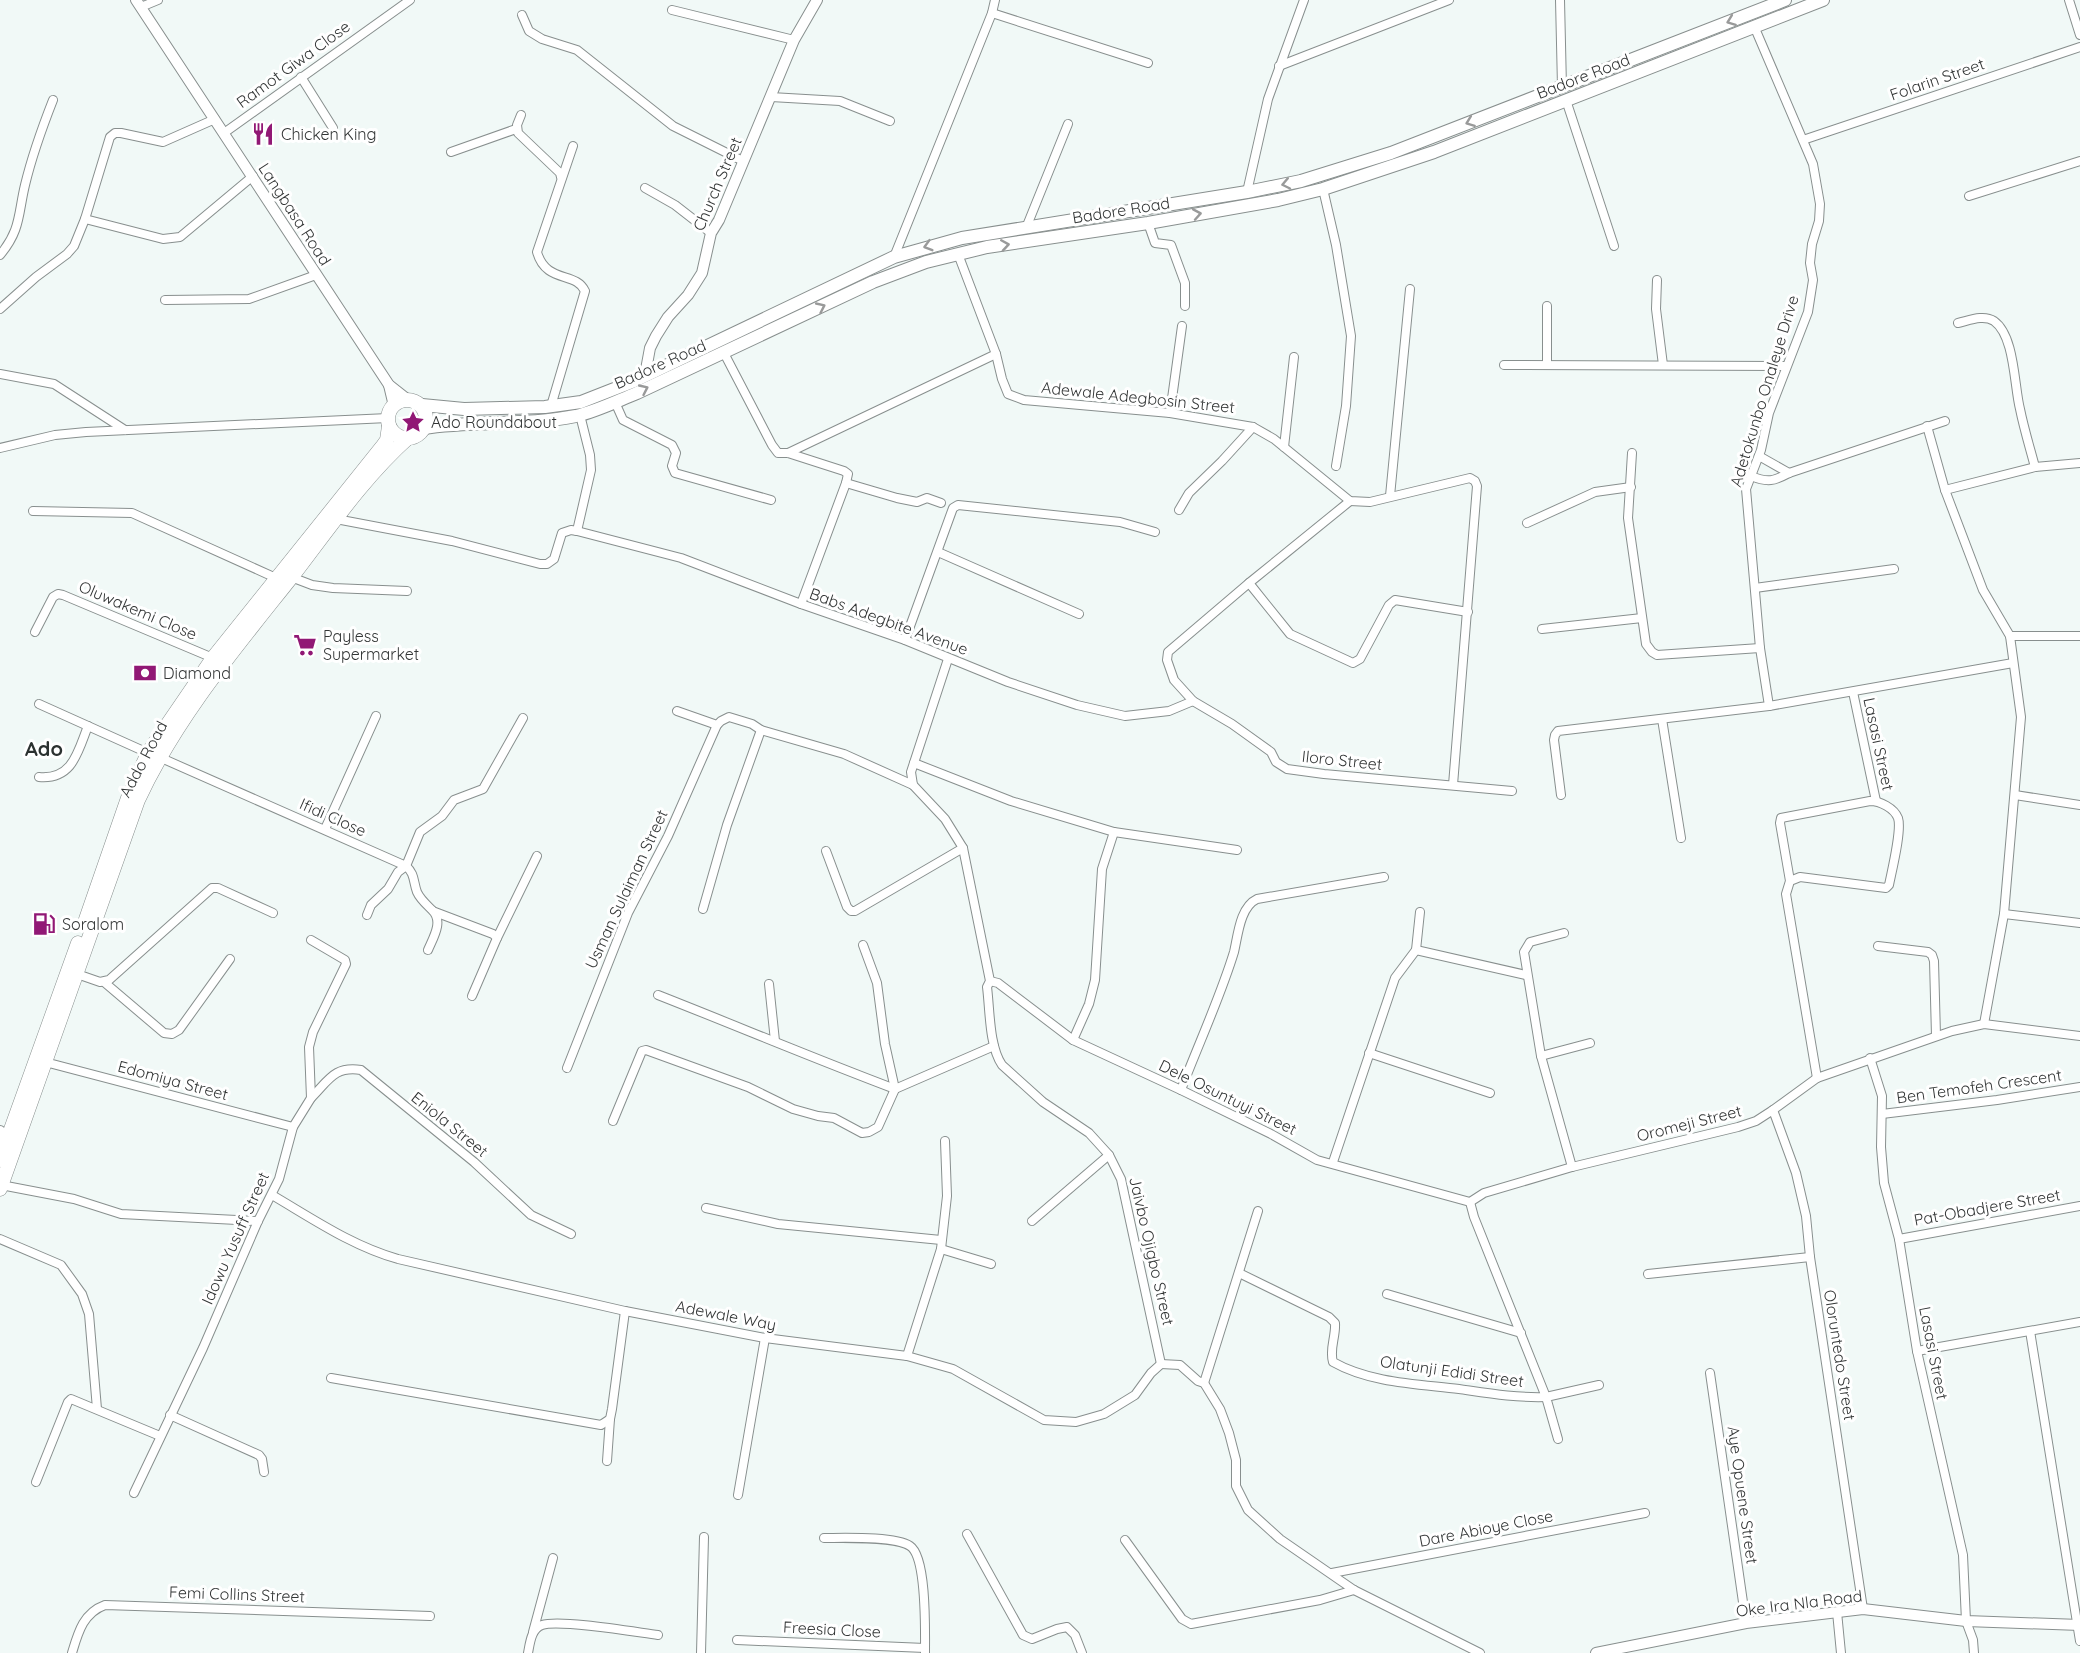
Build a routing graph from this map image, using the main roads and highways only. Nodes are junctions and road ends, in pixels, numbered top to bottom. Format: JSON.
{"nodes":[{"id":1,"x":1785,"y":0,"type":"edge"},
{"id":2,"x":1823,"y":0,"type":"edge"},
{"id":3,"x":1493,"y":113,"type":"junction"},
{"id":4,"x":1497,"y":127,"type":"junction"},
{"id":5,"x":422,"y":405,"type":"junction"},
{"id":6,"x":390,"y":417,"type":"junction"},
{"id":7,"x":423,"y":428,"type":"junction"},
{"id":8,"x":409,"y":437,"type":"junction"},
{"id":9,"x":154,"y":755,"type":"junction"},
{"id":10,"x":0,"y":1158,"type":"edge"},
{"id":11,"x":1,"y":1187,"type":"edge"}],
"edges":[{"from":1,"to":3,"type":"main road","name":"Badore Road","one_way":true},
{"from":2,"to":4,"type":"main road","name":"Badore Road"},
{"from":3,"to":4,"type":"main road"},
{"from":3,"to":5,"type":"main road","name":"Badore Road","one_way":true},
{"from":7,"to":4,"type":"main road","name":"Badore Road","one_way":true},
{"from":5,"to":6,"type":"main road"},
{"from":5,"to":7,"type":"main road"},
{"from":6,"to":8,"type":"main road"},
{"from":6,"to":9,"type":"main road","name":"Addo Road"},
{"from":7,"to":8,"type":"main road"},
{"from":8,"to":9,"type":"main road","name":"Addo Road"},
{"from":9,"to":10,"type":"main road","name":"Addo Road"},
{"from":9,"to":11,"type":"main road","name":"Addo Road"}]}
